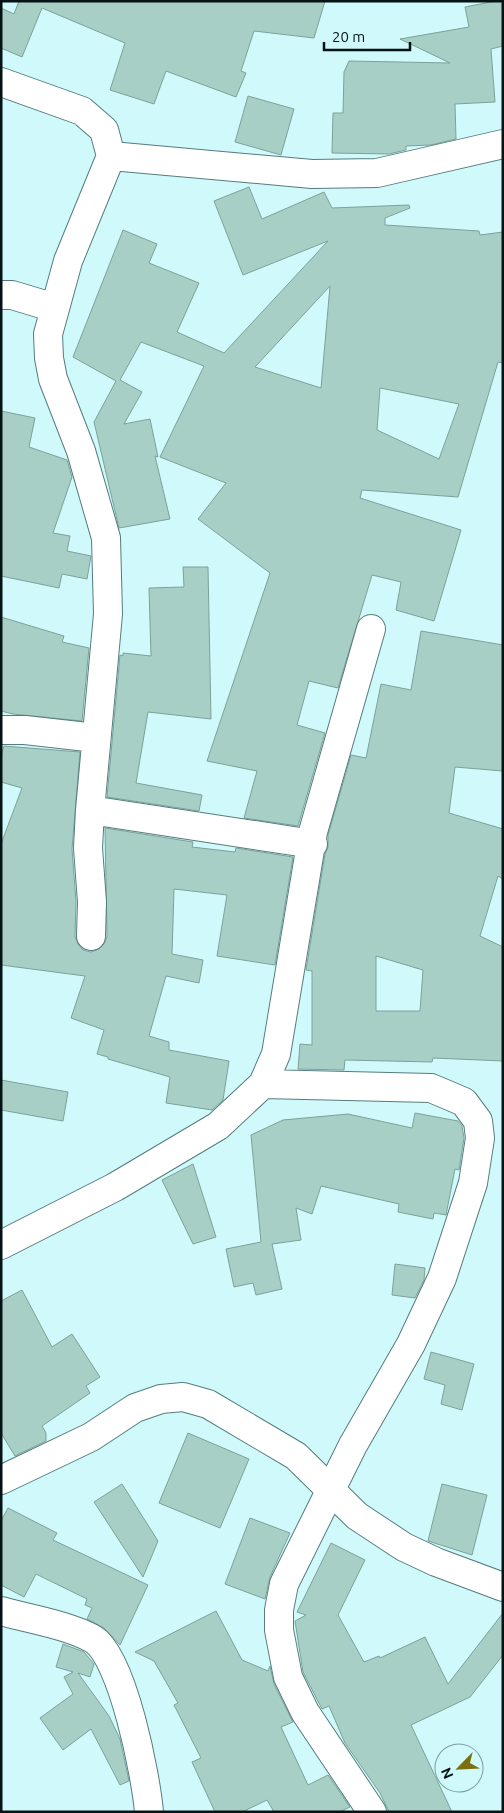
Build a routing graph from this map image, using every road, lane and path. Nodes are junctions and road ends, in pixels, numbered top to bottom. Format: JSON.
{"nodes":[{"id":1,"x":1,"y":82,"type":"edge"},
{"id":2,"x":503,"y":144,"type":"edge"},
{"id":3,"x":110,"y":156,"type":"junction"},
{"id":4,"x":1,"y":295,"type":"edge"},
{"id":5,"x":55,"y":308,"type":"junction"},
{"id":6,"x":371,"y":629,"type":"dead end"},
{"id":7,"x":1,"y":730,"type":"edge"},
{"id":8,"x":96,"y":738,"type":"junction"},
{"id":9,"x":90,"y":810,"type":"junction"},
{"id":10,"x":313,"y":844,"type":"junction"},
{"id":11,"x":92,"y":936,"type":"dead end"},
{"id":12,"x":263,"y":1084,"type":"junction"},
{"id":13,"x":1,"y":1244,"type":"edge"},
{"id":14,"x":1,"y":1480,"type":"edge"},
{"id":15,"x":331,"y":1491,"type":"junction"},
{"id":16,"x":503,"y":1587,"type":"edge"},
{"id":17,"x":1,"y":1611,"type":"edge"},
{"id":18,"x":149,"y":1812,"type":"edge"},
{"id":19,"x":372,"y":1812,"type":"edge"}],
"edges":[{"from":1,"to":3,"type":"street"},
{"from":2,"to":3,"type":"street"},
{"from":3,"to":5,"type":"street"},
{"from":4,"to":5,"type":"street"},
{"from":5,"to":8,"type":"street"},
{"from":6,"to":10,"type":"street"},
{"from":7,"to":8,"type":"street"},
{"from":8,"to":9,"type":"street"},
{"from":9,"to":10,"type":"street"},
{"from":9,"to":11,"type":"street"},
{"from":10,"to":12,"type":"street"},
{"from":12,"to":13,"type":"street"},
{"from":12,"to":15,"type":"street"},
{"from":14,"to":15,"type":"street"},
{"from":15,"to":16,"type":"street"},
{"from":15,"to":19,"type":"street"},
{"from":17,"to":18,"type":"street"}]}
